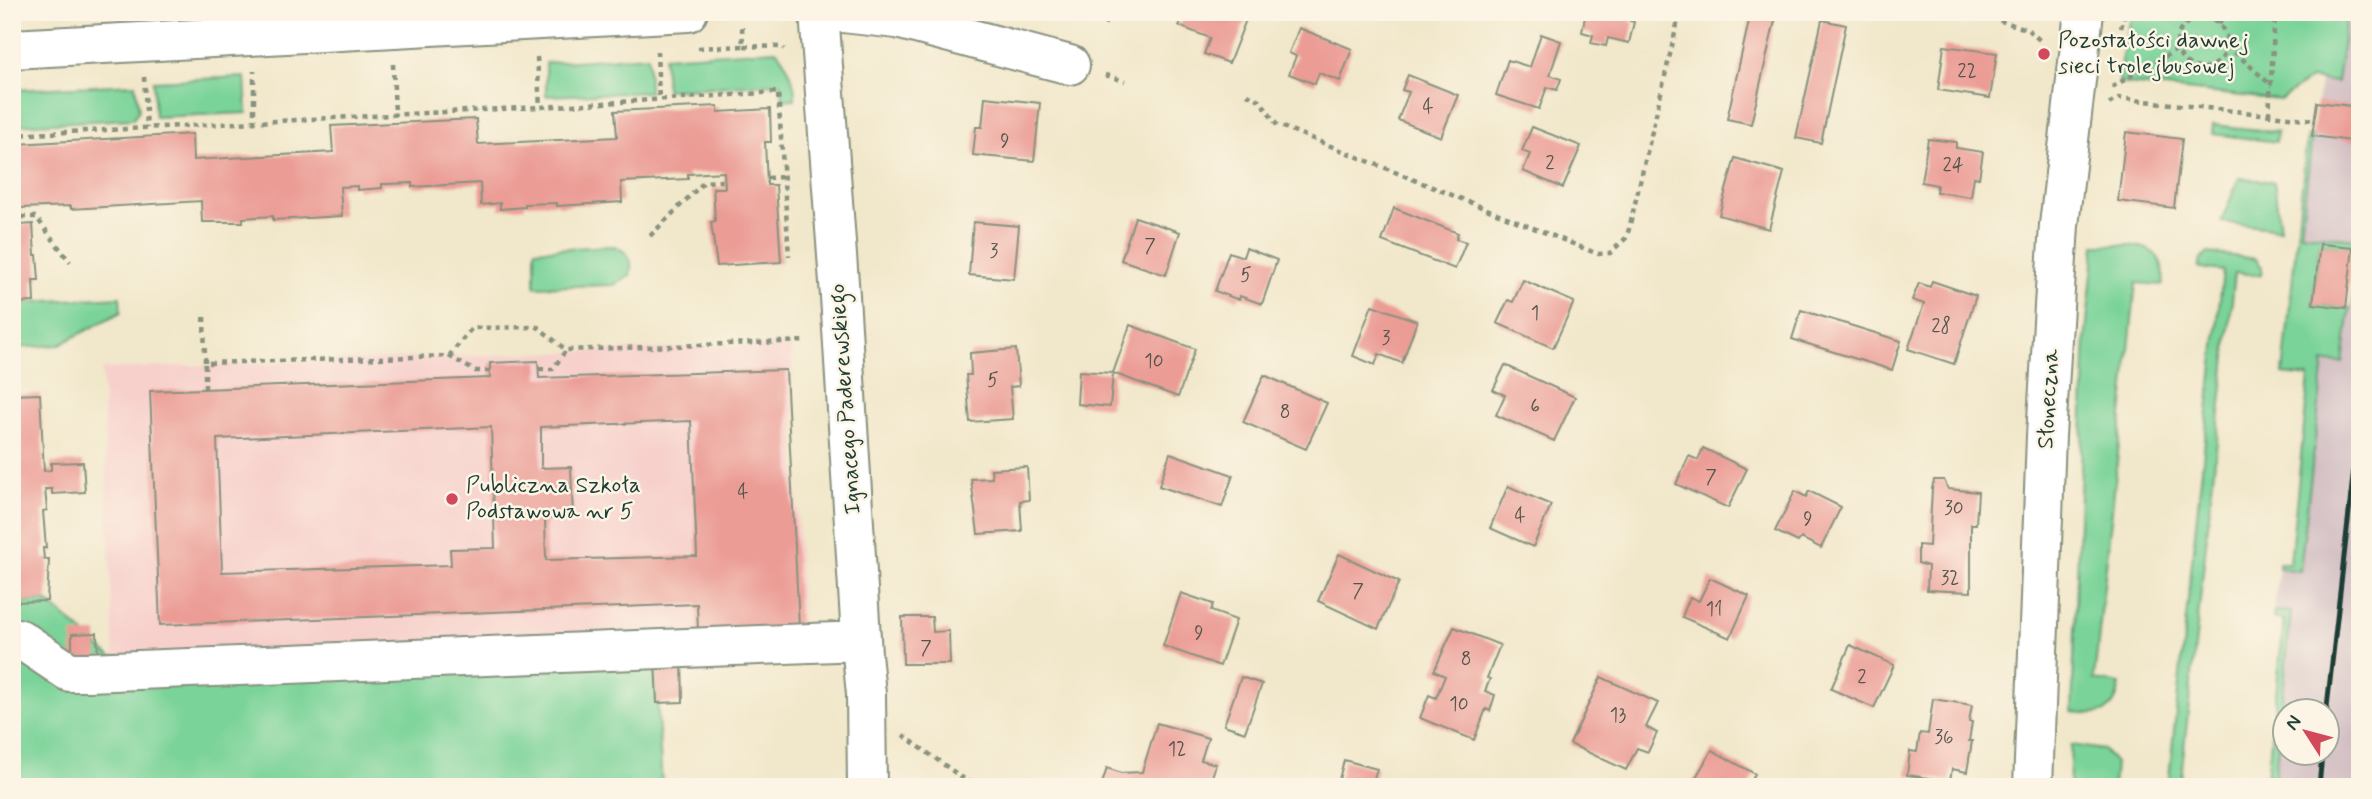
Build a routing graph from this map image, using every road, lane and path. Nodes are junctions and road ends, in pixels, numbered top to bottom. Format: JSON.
{"nodes":[{"id":1,"x":688,"y":12,"type":"edge"},
{"id":2,"x":819,"y":12,"type":"edge"},
{"id":3,"x":834,"y":12,"type":"edge"},
{"id":4,"x":1680,"y":12,"type":"edge"},
{"id":5,"x":2191,"y":12,"type":"edge"},
{"id":6,"x":2229,"y":12,"type":"edge"},
{"id":7,"x":2275,"y":12,"type":"edge"},
{"id":8,"x":2078,"y":14,"type":"edge"},
{"id":9,"x":2195,"y":20,"type":"junction"},
{"id":10,"x":2218,"y":24,"type":"junction"},
{"id":11,"x":742,"y":27,"type":"dead end"},
{"id":12,"x":254,"y":40,"type":"edge"},
{"id":13,"x":2227,"y":44,"type":"junction"},
{"id":14,"x":782,"y":47,"type":"dead end"},
{"id":15,"x":12,"y":49,"type":"edge"},
{"id":16,"x":2178,"y":49,"type":"junction"},
{"id":17,"x":657,"y":50,"type":"dead end"},
{"id":18,"x":537,"y":57,"type":"dead end"},
{"id":19,"x":393,"y":63,"type":"dead end"},
{"id":20,"x":1070,"y":65,"type":"dead end"},
{"id":21,"x":144,"y":75,"type":"dead end"},
{"id":22,"x":2272,"y":86,"type":"junction"},
{"id":23,"x":2110,"y":88,"type":"dead end"},
{"id":24,"x":1247,"y":94,"type":"dead end"},
{"id":25,"x":2118,"y":98,"type":"dead end"},
{"id":26,"x":659,"y":101,"type":"junction"},
{"id":27,"x":540,"y":107,"type":"junction"},
{"id":28,"x":395,"y":115,"type":"junction"},
{"id":29,"x":2269,"y":115,"type":"junction"},
{"id":30,"x":2315,"y":120,"type":"dead end"},
{"id":31,"x":254,"y":123,"type":"junction"},
{"id":32,"x":146,"y":128,"type":"junction"},
{"id":33,"x":12,"y":135,"type":"edge"},
{"id":34,"x":784,"y":177,"type":"junction"},
{"id":35,"x":767,"y":178,"type":"dead end"},
{"id":36,"x":724,"y":181,"type":"dead end"},
{"id":37,"x":21,"y":217,"type":"dead end"},
{"id":38,"x":650,"y":236,"type":"dead end"},
{"id":39,"x":789,"y":256,"type":"dead end"},
{"id":40,"x":70,"y":262,"type":"dead end"},
{"id":41,"x":204,"y":317,"type":"dead end"},
{"id":42,"x":812,"y":341,"type":"dead end"},
{"id":43,"x":566,"y":350,"type":"junction"},
{"id":44,"x":449,"y":356,"type":"junction"},
{"id":45,"x":205,"y":363,"type":"junction"},
{"id":46,"x":538,"y":369,"type":"dead end"},
{"id":47,"x":490,"y":370,"type":"dead end"},
{"id":48,"x":205,"y":389,"type":"dead end"},
{"id":49,"x":12,"y":637,"type":"edge"},
{"id":50,"x":861,"y":641,"type":"junction"},
{"id":51,"x":894,"y":729,"type":"dead end"},
{"id":52,"x":867,"y":787,"type":"edge"},
{"id":53,"x":981,"y":787,"type":"edge"},
{"id":54,"x":2033,"y":787,"type":"edge"}],
"edges":[{"from":1,"to":12,"type":"street"},
{"from":2,"to":50,"type":"street","name":"Ignacego Paderewskiego"},
{"from":3,"to":20,"type":"street"},
{"from":4,"to":24,"type":"path"},
{"from":5,"to":9,"type":"path"},
{"from":6,"to":10,"type":"path"},
{"from":7,"to":22,"type":"path"},
{"from":8,"to":54,"type":"street","name":"Słoneczna"},
{"from":9,"to":10,"type":"path"},
{"from":9,"to":16,"type":"path"},
{"from":10,"to":13,"type":"path"},
{"from":11,"to":14,"type":"path"},
{"from":12,"to":15,"type":"street"},
{"from":12,"to":31,"type":"path"},
{"from":13,"to":16,"type":"path"},
{"from":13,"to":22,"type":"path"},
{"from":16,"to":23,"type":"path"},
{"from":17,"to":26,"type":"path"},
{"from":18,"to":27,"type":"path"},
{"from":19,"to":28,"type":"path"},
{"from":21,"to":32,"type":"path"},
{"from":22,"to":29,"type":"path"},
{"from":25,"to":29,"type":"path"},
{"from":26,"to":27,"type":"path"},
{"from":26,"to":34,"type":"path"},
{"from":27,"to":28,"type":"path"},
{"from":28,"to":31,"type":"path"},
{"from":29,"to":30,"type":"path"},
{"from":31,"to":32,"type":"path"},
{"from":32,"to":33,"type":"path"},
{"from":34,"to":35,"type":"path"},
{"from":34,"to":39,"type":"path"},
{"from":36,"to":38,"type":"path"},
{"from":37,"to":40,"type":"path"},
{"from":41,"to":45,"type":"path"},
{"from":42,"to":43,"type":"path"},
{"from":43,"to":44,"type":"path"},
{"from":43,"to":46,"type":"path"},
{"from":44,"to":45,"type":"path"},
{"from":44,"to":47,"type":"path"},
{"from":45,"to":48,"type":"path"},
{"from":49,"to":50,"type":"street"},
{"from":50,"to":52,"type":"street","name":"Ignacego Paderewskiego"},
{"from":51,"to":53,"type":"path"}]}
